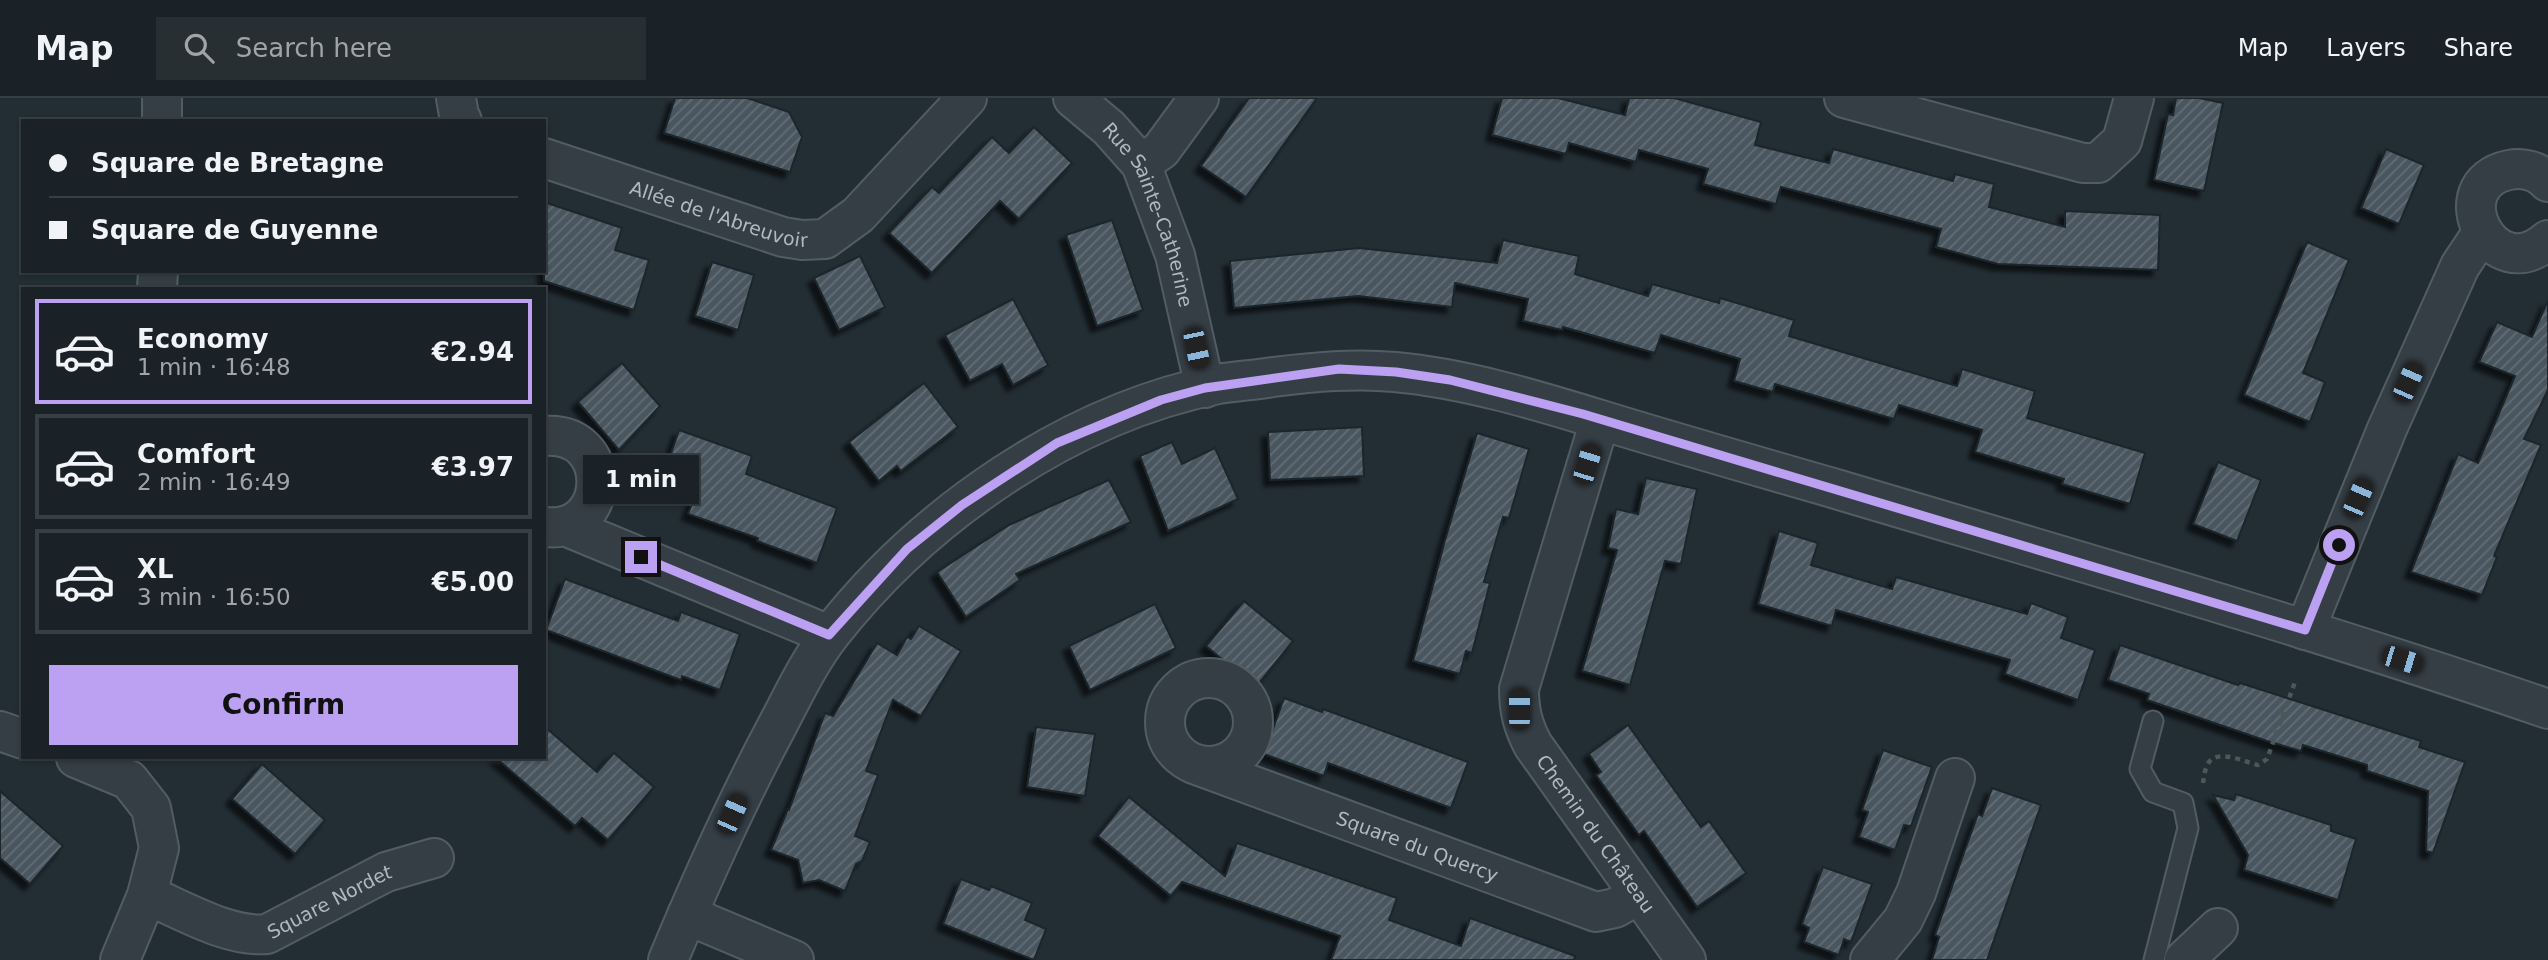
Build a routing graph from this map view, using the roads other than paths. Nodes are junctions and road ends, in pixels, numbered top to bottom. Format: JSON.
{"nodes":[{"id":1,"x":162,"y":98,"type":"edge"},
{"id":2,"x":456,"y":98,"type":"edge"},
{"id":3,"x":967,"y":98,"type":"edge"},
{"id":4,"x":1073,"y":98,"type":"edge"},
{"id":5,"x":1199,"y":98,"type":"edge"},
{"id":6,"x":1844,"y":98,"type":"edge"},
{"id":7,"x":2134,"y":98,"type":"edge"},
{"id":8,"x":162,"y":119,"type":"edge"},
{"id":9,"x":461,"y":119,"type":"edge"},
{"id":10,"x":546,"y":159,"type":"edge"},
{"id":11,"x":1141,"y":164,"type":"junction"},
{"id":12,"x":2548,"y":182,"type":"edge"},
{"id":13,"x":2482,"y":233,"type":"junction"},
{"id":14,"x":2548,"y":240,"type":"edge"},
{"id":15,"x":1205,"y":388,"type":"junction"},
{"id":16,"x":1600,"y":420,"type":"junction"},
{"id":17,"x":546,"y":436,"type":"edge"},
{"id":18,"x":555,"y":526,"type":"edge"},
{"id":19,"x":2305,"y":630,"type":"junction"},
{"id":20,"x":829,"y":635,"type":"junction"},
{"id":21,"x":2548,"y":709,"type":"edge"},
{"id":22,"x":2153,"y":721,"type":"dead end"},
{"id":23,"x":0,"y":731,"type":"edge"},
{"id":24,"x":21,"y":738,"type":"edge"},
{"id":25,"x":78,"y":759,"type":"edge"},
{"id":26,"x":1194,"y":764,"type":"dead end"},
{"id":27,"x":1955,"y":778,"type":"dead end"},
{"id":28,"x":434,"y":858,"type":"dead end"},
{"id":29,"x":148,"y":895,"type":"junction"},
{"id":30,"x":1639,"y":895,"type":"junction"},
{"id":31,"x":687,"y":915,"type":"junction"},
{"id":32,"x":2218,"y":928,"type":"dead end"},
{"id":33,"x":120,"y":960,"type":"edge"},
{"id":34,"x":668,"y":960,"type":"edge"},
{"id":35,"x":794,"y":960,"type":"edge"},
{"id":36,"x":1686,"y":960,"type":"edge"},
{"id":37,"x":1870,"y":960,"type":"edge"},
{"id":38,"x":2154,"y":960,"type":"edge"},
{"id":39,"x":2184,"y":960,"type":"edge"}],
"edges":[{"from":1,"to":8,"type":"street"},
{"from":2,"to":9,"type":"street"},
{"from":3,"to":10,"type":"street","name":"Allée de l'Abreuvoir"},
{"from":4,"to":11,"type":"street","name":"Rue Sainte-Catherine"},
{"from":5,"to":11,"type":"street"},
{"from":6,"to":7,"type":"street"},
{"from":11,"to":15,"type":"street","name":"Rue Sainte-Catherine"},
{"from":12,"to":13,"type":"street"},
{"from":13,"to":14,"type":"street"},
{"from":13,"to":19,"type":"street"},
{"from":15,"to":16,"type":"street"},
{"from":15,"to":20,"type":"street"},
{"from":16,"to":19,"type":"street"},
{"from":16,"to":30,"type":"street","name":"Chemin du Château"},
{"from":17,"to":18,"type":"street"},
{"from":18,"to":20,"type":"street"},
{"from":19,"to":21,"type":"street"},
{"from":20,"to":31,"type":"street"},
{"from":22,"to":38,"type":"lane"},
{"from":23,"to":24,"type":"street"},
{"from":25,"to":29,"type":"street"},
{"from":26,"to":30,"type":"street","name":"Square du Quercy"},
{"from":27,"to":37,"type":"street"},
{"from":28,"to":29,"type":"street","name":"Square Nordet"},
{"from":29,"to":33,"type":"street"},
{"from":30,"to":36,"type":"street","name":"Chemin du Château"},
{"from":31,"to":34,"type":"street"},
{"from":31,"to":35,"type":"street"},
{"from":32,"to":39,"type":"street"}]}
